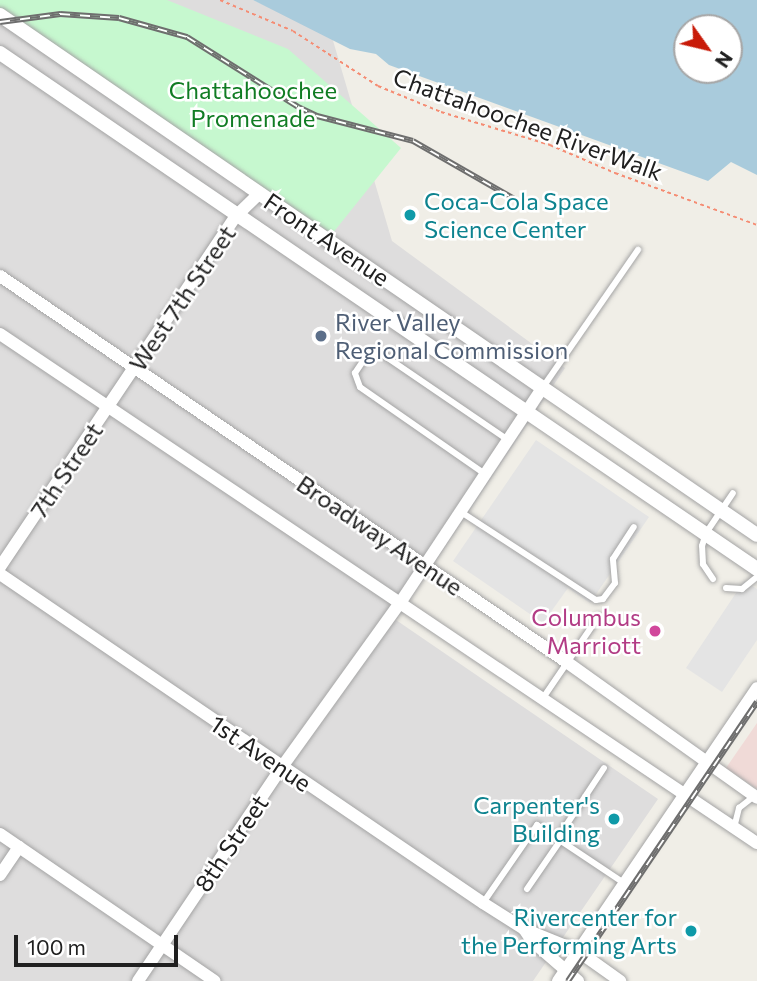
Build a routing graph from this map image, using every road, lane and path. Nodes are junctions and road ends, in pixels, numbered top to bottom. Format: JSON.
{"nodes":[{"id":1,"x":219,"y":0,"type":"edge"},
{"id":2,"x":0,"y":15,"type":"edge"},
{"id":3,"x":0,"y":53,"type":"edge"},
{"id":4,"x":260,"y":193,"type":"junction"},
{"id":5,"x":236,"y":216,"type":"junction"},
{"id":6,"x":757,"y":225,"type":"edge"},
{"id":7,"x":638,"y":250,"type":"dead end"},
{"id":8,"x":0,"y":276,"type":"edge"},
{"id":9,"x":0,"y":334,"type":"edge"},
{"id":10,"x":135,"y":369,"type":"junction"},
{"id":11,"x":543,"y":387,"type":"junction"},
{"id":12,"x":108,"y":408,"type":"junction"},
{"id":13,"x":526,"y":414,"type":"junction"},
{"id":14,"x":508,"y":441,"type":"junction"},
{"id":15,"x":485,"y":474,"type":"junction"},
{"id":16,"x":733,"y":493,"type":"dead end"},
{"id":17,"x":721,"y":510,"type":"junction"},
{"id":18,"x":461,"y":512,"type":"junction"},
{"id":19,"x":634,"y":527,"type":"dead end"},
{"id":20,"x":706,"y":533,"type":"junction"},
{"id":21,"x":757,"y":535,"type":"edge"},
{"id":22,"x":425,"y":566,"type":"junction"},
{"id":23,"x":0,"y":567,"type":"edge"},
{"id":24,"x":757,"y":569,"type":"edge"},
{"id":25,"x":0,"y":574,"type":"edge"},
{"id":26,"x":757,"y":578,"type":"edge"},
{"id":27,"x":713,"y":579,"type":"dead end"},
{"id":28,"x":726,"y":588,"type":"dead end"},
{"id":29,"x":400,"y":603,"type":"junction"},
{"id":30,"x":599,"y":617,"type":"dead end"},
{"id":31,"x":568,"y":663,"type":"junction"},
{"id":32,"x":757,"y":688,"type":"edge"},
{"id":33,"x":542,"y":699,"type":"junction"},
{"id":34,"x":706,"y":763,"type":"junction"},
{"id":35,"x":282,"y":767,"type":"junction"},
{"id":36,"x":604,"y":768,"type":"dead end"},
{"id":37,"x":684,"y":796,"type":"junction"},
{"id":38,"x":756,"y":797,"type":"edge"},
{"id":39,"x":734,"y":828,"type":"junction"},
{"id":40,"x":0,"y":834,"type":"edge"},
{"id":41,"x":559,"y":840,"type":"junction"},
{"id":42,"x":757,"y":844,"type":"edge"},
{"id":43,"x":19,"y":847,"type":"junction"},
{"id":44,"x":0,"y":875,"type":"edge"},
{"id":45,"x":624,"y":883,"type":"junction"},
{"id":46,"x":527,"y":889,"type":"dead end"},
{"id":47,"x":483,"y":903,"type":"junction"},
{"id":48,"x":524,"y":929,"type":"junction"},
{"id":49,"x":162,"y":945,"type":"junction"},
{"id":50,"x":578,"y":951,"type":"junction"},
{"id":51,"x":561,"y":976,"type":"edge"},
{"id":52,"x":612,"y":979,"type":"edge"},
{"id":53,"x":138,"y":981,"type":"edge"},
{"id":54,"x":215,"y":981,"type":"edge"},
{"id":55,"x":578,"y":981,"type":"edge"}],
"edges":[{"from":1,"to":6,"type":"path","name":"Chattahoochee RiverWalk"},
{"from":2,"to":4,"type":"street","name":"Front Avenue"},
{"from":3,"to":5,"type":"street","name":"Front Avenue"},
{"from":4,"to":5,"type":"street","name":"West 7th Street"},
{"from":4,"to":11,"type":"street","name":"Front Avenue"},
{"from":5,"to":10,"type":"street","name":"West 7th Street"},
{"from":5,"to":13,"type":"street","name":"Front Avenue"},
{"from":7,"to":11,"type":"lane"},
{"from":8,"to":10,"type":"street","name":"Broadway Avenue"},
{"from":9,"to":12,"type":"street","name":"Broadway Avenue"},
{"from":10,"to":12,"type":"street","name":"West 7th Street"},
{"from":10,"to":22,"type":"street","name":"Broadway Avenue"},
{"from":11,"to":13,"type":"street","name":"8th Street"},
{"from":11,"to":17,"type":"street","name":"Front Avenue"},
{"from":12,"to":23,"type":"street","name":"7th Street"},
{"from":12,"to":29,"type":"street","name":"Broadway Avenue"},
{"from":13,"to":14,"type":"street","name":"8th Street"},
{"from":13,"to":20,"type":"street","name":"Front Avenue"},
{"from":14,"to":15,"type":"street","name":"8th Street"},
{"from":14,"to":15,"type":"lane"},
{"from":15,"to":18,"type":"street","name":"8th Street"},
{"from":16,"to":17,"type":"lane"},
{"from":17,"to":20,"type":"lane"},
{"from":17,"to":21,"type":"street","name":"Front Avenue"},
{"from":18,"to":19,"type":"lane"},
{"from":18,"to":22,"type":"street","name":"8th Street"},
{"from":20,"to":24,"type":"street","name":"Front Avenue"},
{"from":20,"to":27,"type":"lane"},
{"from":22,"to":29,"type":"street","name":"8th Street"},
{"from":22,"to":31,"type":"street","name":"Broadway Avenue"},
{"from":25,"to":35,"type":"street","name":"1st Avenue"},
{"from":26,"to":28,"type":"lane"},
{"from":29,"to":33,"type":"street","name":"Broadway Avenue"},
{"from":29,"to":35,"type":"street","name":"8th Street"},
{"from":30,"to":31,"type":"lane"},
{"from":31,"to":33,"type":"lane"},
{"from":31,"to":34,"type":"street","name":"Broadway Avenue"},
{"from":32,"to":34,"type":"street"},
{"from":33,"to":37,"type":"street","name":"Broadway Avenue"},
{"from":34,"to":37,"type":"street"},
{"from":34,"to":38,"type":"street","name":"Broadway Avenue"},
{"from":35,"to":47,"type":"street","name":"1st Avenue"},
{"from":35,"to":49,"type":"street","name":"8th Street"},
{"from":36,"to":41,"type":"lane"},
{"from":37,"to":39,"type":"street","name":"Broadway Avenue"},
{"from":37,"to":45,"type":"street"},
{"from":38,"to":39,"type":"lane"},
{"from":39,"to":42,"type":"street","name":"Broadway Avenue"},
{"from":40,"to":43,"type":"street"},
{"from":41,"to":45,"type":"lane"},
{"from":41,"to":46,"type":"lane"},
{"from":41,"to":47,"type":"lane"},
{"from":43,"to":44,"type":"street"},
{"from":43,"to":49,"type":"street"},
{"from":45,"to":50,"type":"street"},
{"from":47,"to":48,"type":"street","name":"1st Avenue"},
{"from":48,"to":50,"type":"street","name":"1st Avenue"},
{"from":48,"to":51,"type":"street","name":"1st Avenue"},
{"from":49,"to":53,"type":"street","name":"8th Street"},
{"from":49,"to":54,"type":"street"},
{"from":50,"to":51,"type":"street"},
{"from":50,"to":52,"type":"street","name":"1st Avenue"},
{"from":51,"to":55,"type":"street","name":"1st Avenue"}]}
